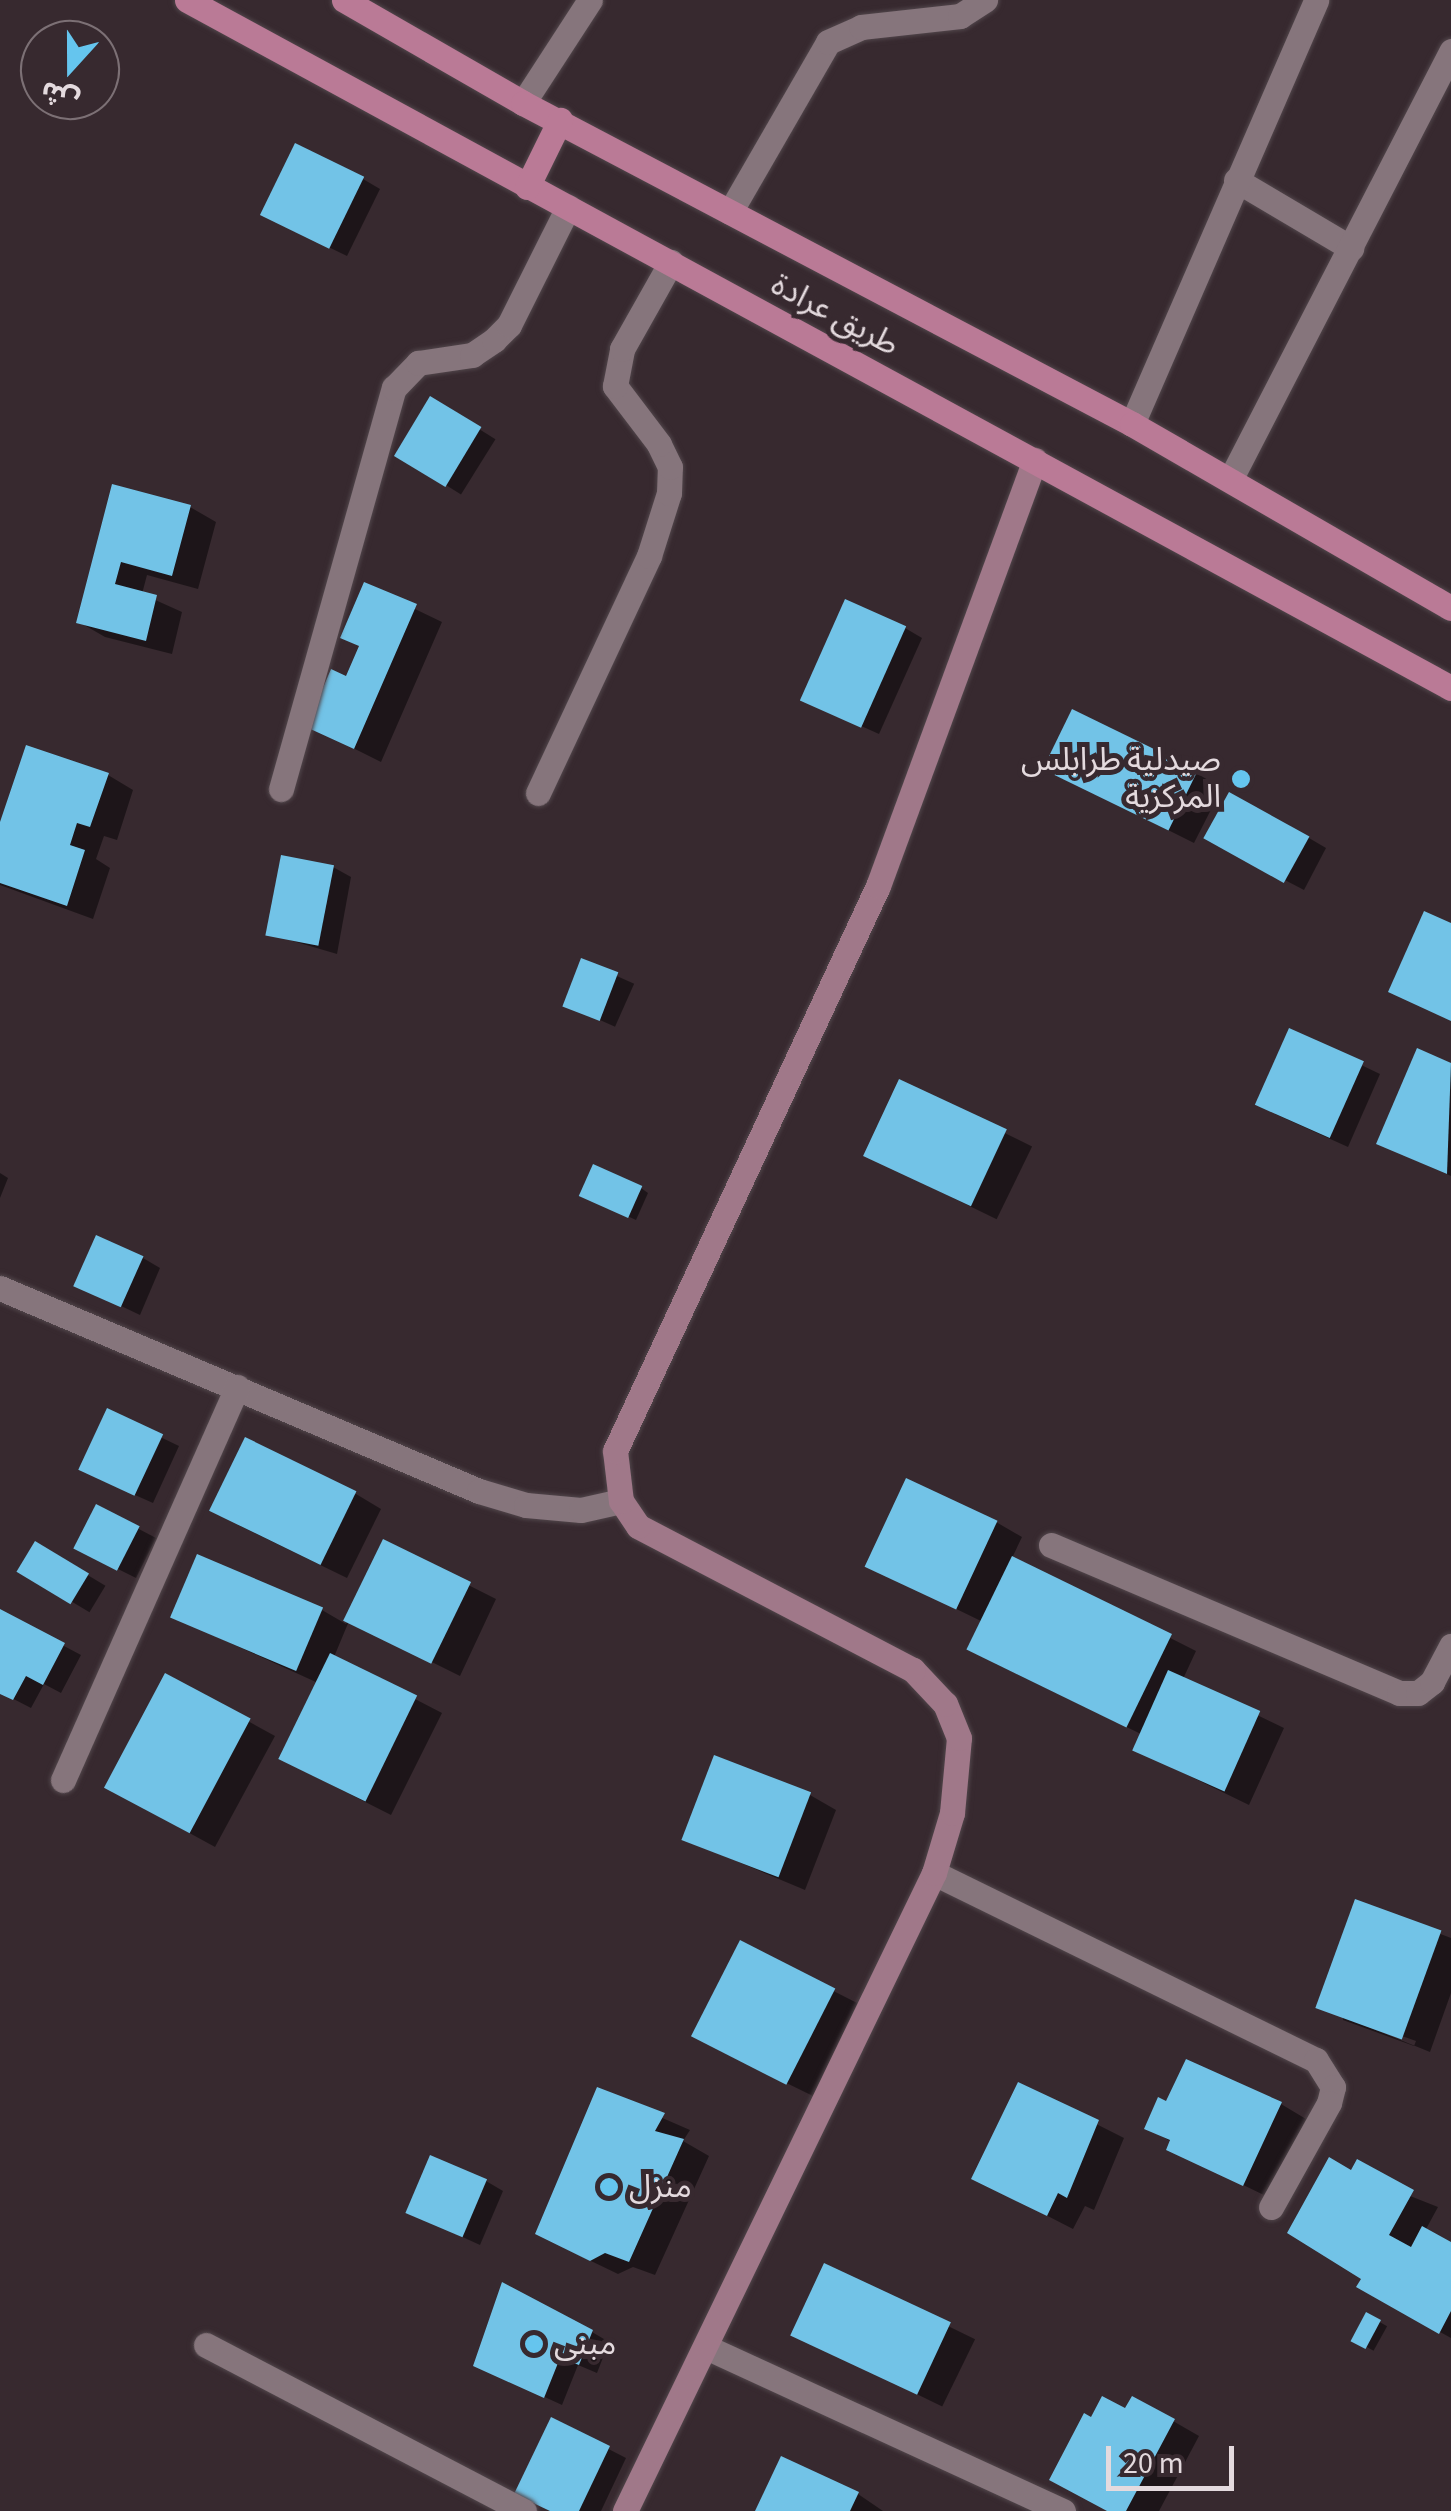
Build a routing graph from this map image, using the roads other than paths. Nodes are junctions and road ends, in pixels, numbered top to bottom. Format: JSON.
{"nodes":[{"id":1,"x":188,"y":0,"type":"edge"},
{"id":2,"x":344,"y":0,"type":"edge"},
{"id":3,"x":590,"y":0,"type":"edge"},
{"id":4,"x":984,"y":0,"type":"edge"},
{"id":5,"x":1316,"y":0,"type":"edge"},
{"id":6,"x":1451,"y":51,"type":"edge"},
{"id":7,"x":523,"y":103,"type":"junction"},
{"id":8,"x":560,"y":120,"type":"junction"},
{"id":9,"x":1236,"y":180,"type":"junction"},
{"id":10,"x":527,"y":186,"type":"junction"},
{"id":11,"x":568,"y":208,"type":"junction"},
{"id":12,"x":730,"y":212,"type":"junction"},
{"id":13,"x":1351,"y":248,"type":"junction"},
{"id":14,"x":671,"y":262,"type":"junction"},
{"id":15,"x":1132,"y":424,"type":"junction"},
{"id":16,"x":1034,"y":460,"type":"junction"},
{"id":17,"x":1230,"y":480,"type":"junction"},
{"id":18,"x":1451,"y":608,"type":"edge"},
{"id":19,"x":1451,"y":688,"type":"edge"},
{"id":20,"x":281,"y":790,"type":"dead end"},
{"id":21,"x":538,"y":793,"type":"dead end"},
{"id":22,"x":0,"y":1288,"type":"edge"},
{"id":23,"x":238,"y":1387,"type":"junction"},
{"id":24,"x":620,"y":1501,"type":"junction"},
{"id":25,"x":1052,"y":1545,"type":"dead end"},
{"id":26,"x":1451,"y":1646,"type":"edge"},
{"id":27,"x":63,"y":1780,"type":"dead end"},
{"id":28,"x":934,"y":1874,"type":"junction"},
{"id":29,"x":1271,"y":2206,"type":"dead end"},
{"id":30,"x":206,"y":2344,"type":"dead end"},
{"id":31,"x":706,"y":2347,"type":"junction"},
{"id":32,"x":524,"y":2511,"type":"edge"},
{"id":33,"x":625,"y":2511,"type":"edge"},
{"id":34,"x":1064,"y":2511,"type":"edge"}],
"edges":[{"from":1,"to":10,"type":"main road","name":"طريق عرادة"},
{"from":2,"to":7,"type":"main road"},
{"from":3,"to":7,"type":"street"},
{"from":4,"to":12,"type":"street"},
{"from":5,"to":9,"type":"street"},
{"from":6,"to":13,"type":"street"},
{"from":7,"to":8,"type":"main road"},
{"from":8,"to":10,"type":"main road"},
{"from":8,"to":12,"type":"main road"},
{"from":9,"to":13,"type":"street"},
{"from":9,"to":15,"type":"street"},
{"from":10,"to":11,"type":"main road","name":"طريق عرادة"},
{"from":11,"to":14,"type":"main road","name":"طريق عرادة"},
{"from":11,"to":20,"type":"street"},
{"from":12,"to":15,"type":"main road"},
{"from":13,"to":17,"type":"street"},
{"from":14,"to":16,"type":"main road","name":"طريق عرادة"},
{"from":14,"to":21,"type":"street"},
{"from":15,"to":17,"type":"main road"},
{"from":16,"to":19,"type":"main road","name":"طريق عرادة"},
{"from":16,"to":24,"type":"main road"},
{"from":17,"to":18,"type":"main road"},
{"from":22,"to":23,"type":"street"},
{"from":23,"to":24,"type":"street"},
{"from":23,"to":27,"type":"street"},
{"from":24,"to":28,"type":"main road"},
{"from":25,"to":26,"type":"street"},
{"from":28,"to":29,"type":"street"},
{"from":28,"to":31,"type":"main road"},
{"from":30,"to":32,"type":"street"},
{"from":31,"to":33,"type":"main road"},
{"from":31,"to":34,"type":"street"}]}
